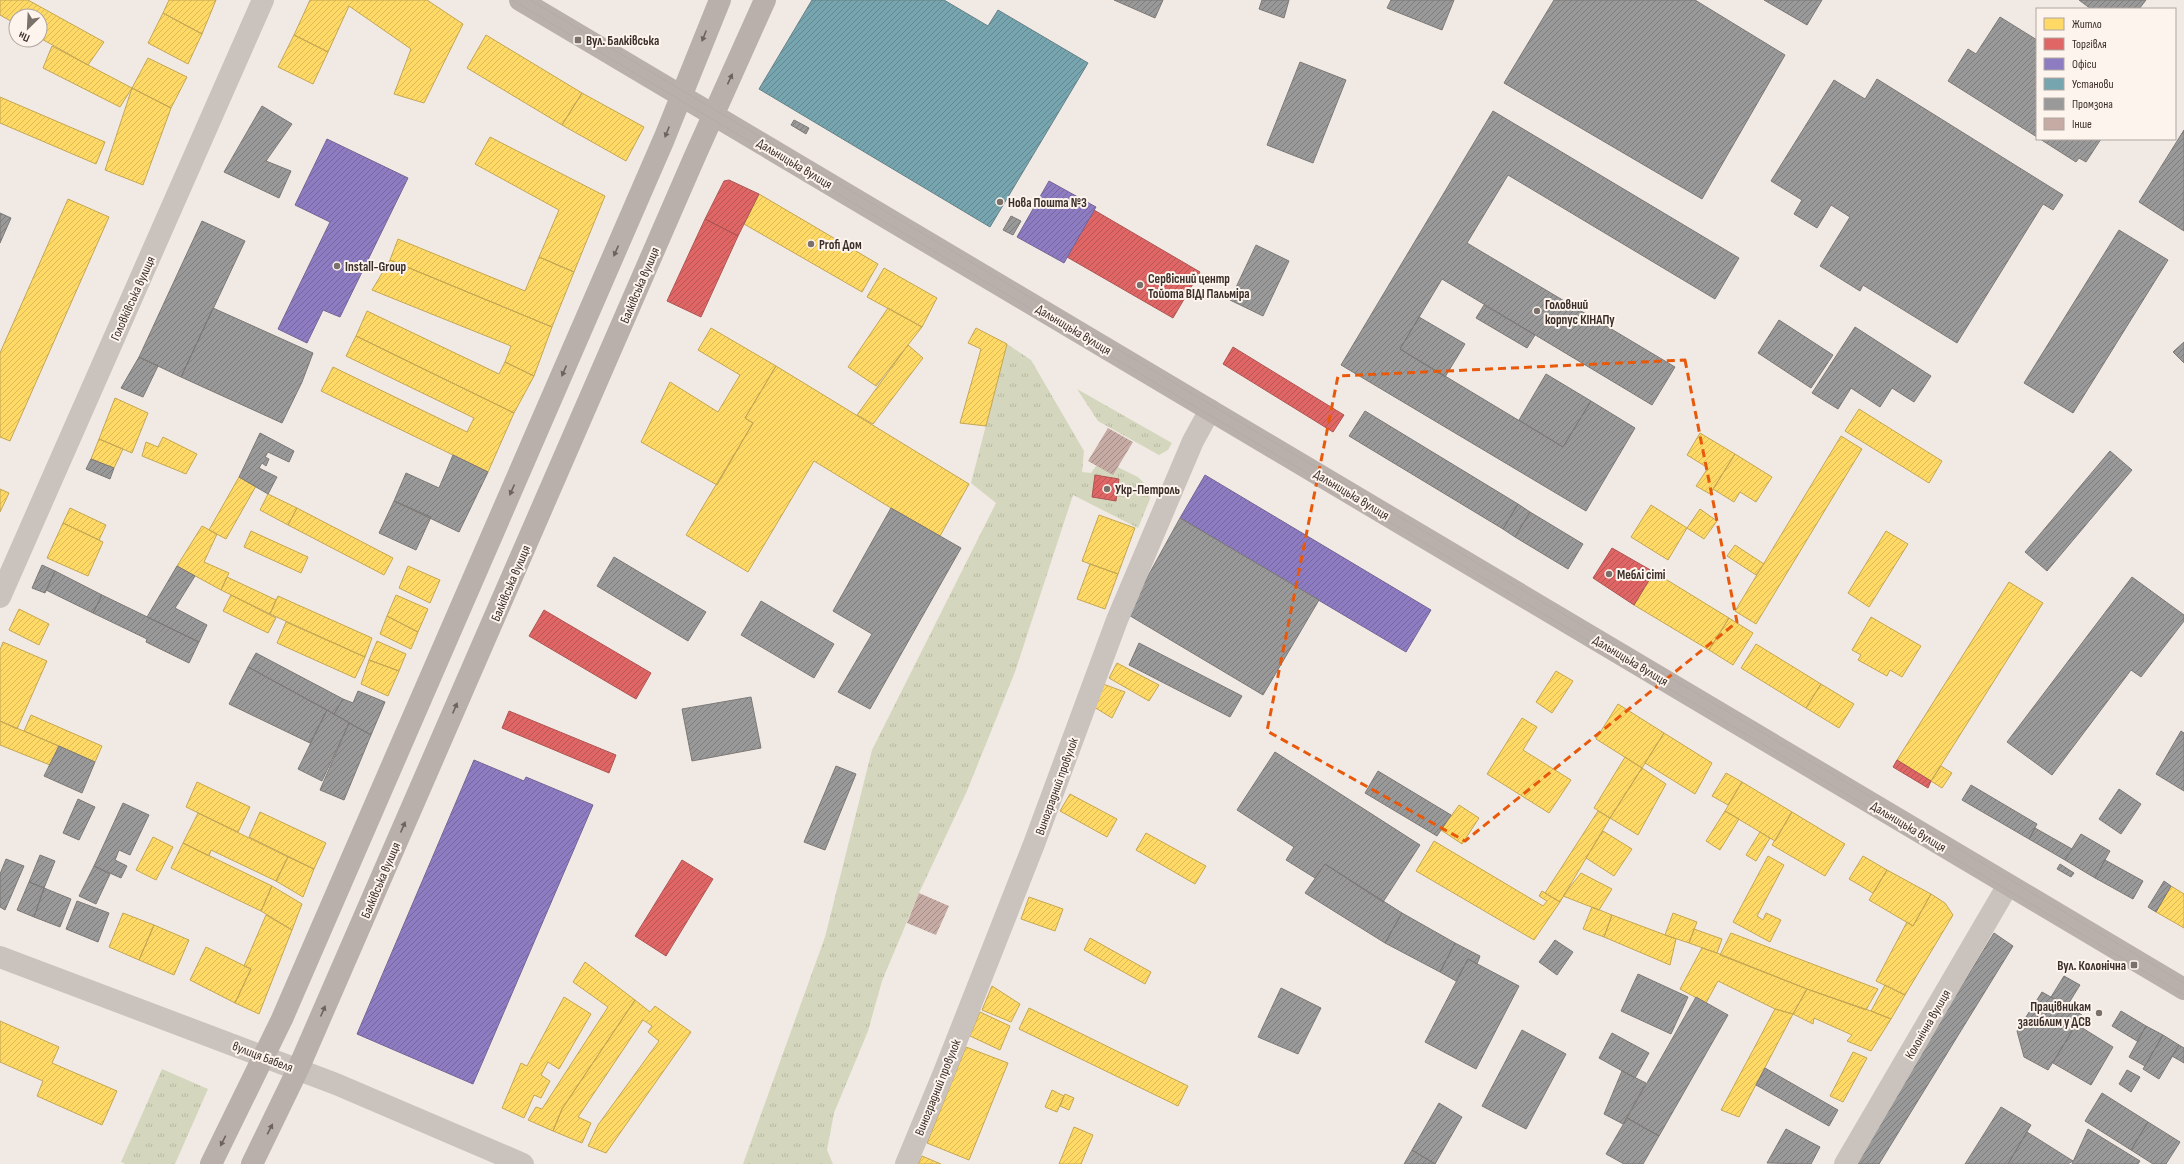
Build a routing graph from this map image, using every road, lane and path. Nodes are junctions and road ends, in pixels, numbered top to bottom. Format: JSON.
{"nodes":[{"id":1,"x":263,"y":0,"type":"edge"},
{"id":2,"x":520,"y":0,"type":"edge"},
{"id":3,"x":720,"y":0,"type":"edge"},
{"id":4,"x":765,"y":0,"type":"edge"},
{"id":5,"x":681,"y":96,"type":"junction"},
{"id":6,"x":713,"y":114,"type":"junction"},
{"id":7,"x":1210,"y":410,"type":"junction"},
{"id":8,"x":0,"y":597,"type":"edge"},
{"id":9,"x":2008,"y":885,"type":"junction"},
{"id":10,"x":0,"y":957,"type":"edge"},
{"id":11,"x":2184,"y":989,"type":"edge"},
{"id":12,"x":264,"y":1056,"type":"junction"},
{"id":13,"x":298,"y":1069,"type":"junction"},
{"id":14,"x":211,"y":1164,"type":"edge"},
{"id":15,"x":252,"y":1164,"type":"edge"},
{"id":16,"x":523,"y":1164,"type":"edge"},
{"id":17,"x":906,"y":1164,"type":"edge"},
{"id":18,"x":1845,"y":1164,"type":"edge"}],
"edges":[{"from":1,"to":8,"type":"street","name":"Головківська вулиця"},
{"from":2,"to":5,"type":"main road","name":"Дальницька вулиця"},
{"from":3,"to":5,"type":"main road","one_way":true},
{"from":6,"to":4,"type":"main road","name":"Балківська вулиця","one_way":true},
{"from":5,"to":6,"type":"main road","name":"Дальницька вулиця"},
{"from":5,"to":12,"type":"main road","one_way":true},
{"from":6,"to":7,"type":"main road","name":"Дальницька вулиця"},
{"from":13,"to":6,"type":"main road","name":"Балківська вулиця","one_way":true},
{"from":7,"to":9,"type":"main road","name":"Дальницька вулиця"},
{"from":7,"to":17,"type":"street","name":"Виноградний провулок"},
{"from":9,"to":11,"type":"main road","name":"Дальницька вулиця"},
{"from":9,"to":18,"type":"street","name":"Колонічна вулиця"},
{"from":10,"to":12,"type":"street","name":"вулиця Бабеля"},
{"from":12,"to":13,"type":"street","name":"вулиця Бабеля"},
{"from":12,"to":14,"type":"main road","one_way":true},
{"from":15,"to":13,"type":"main road","name":"Балківська вулиця","one_way":true},
{"from":13,"to":16,"type":"street","name":"вулиця Бабеля"}]}
